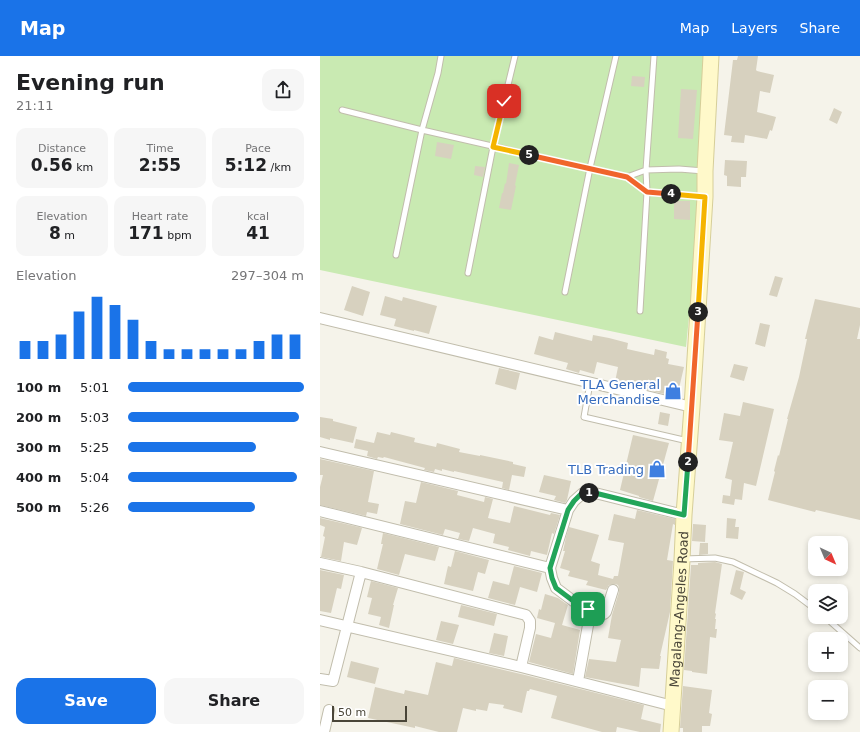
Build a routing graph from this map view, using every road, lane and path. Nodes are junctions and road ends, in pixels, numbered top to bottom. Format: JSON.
{"nodes":[{"id":1,"x":441,"y":56,"type":"edge"},
{"id":2,"x":516,"y":56,"type":"edge"},
{"id":3,"x":616,"y":56,"type":"edge"},
{"id":4,"x":654,"y":56,"type":"edge"},
{"id":5,"x":711,"y":56,"type":"edge"},
{"id":6,"x":342,"y":110,"type":"dead end"},
{"id":7,"x":422,"y":130,"type":"junction"},
{"id":8,"x":493,"y":147,"type":"junction"},
{"id":9,"x":590,"y":168,"type":"junction"},
{"id":10,"x":646,"y":170,"type":"junction"},
{"id":11,"x":706,"y":171,"type":"junction"},
{"id":12,"x":627,"y":177,"type":"junction"},
{"id":13,"x":647,"y":192,"type":"junction"},
{"id":14,"x":705,"y":197,"type":"junction"},
{"id":15,"x":396,"y":255,"type":"dead end"},
{"id":16,"x":468,"y":273,"type":"dead end"},
{"id":17,"x":565,"y":292,"type":"dead end"},
{"id":18,"x":640,"y":311,"type":"dead end"},
{"id":19,"x":320,"y":318,"type":"edge"},
{"id":20,"x":590,"y":383,"type":"junction"},
{"id":21,"x":692,"y":406,"type":"junction"},
{"id":22,"x":689,"y":442,"type":"junction"},
{"id":23,"x":320,"y":452,"type":"edge"},
{"id":24,"x":320,"y":510,"type":"edge"},
{"id":25,"x":568,"y":510,"type":"junction"},
{"id":26,"x":684,"y":515,"type":"junction"},
{"id":27,"x":682,"y":560,"type":"junction"},
{"id":28,"x":320,"y":563,"type":"edge"},
{"id":29,"x":550,"y":568,"type":"junction"},
{"id":30,"x":361,"y":572,"type":"junction"},
{"id":31,"x":612,"y":590,"type":"dead end"},
{"id":32,"x":808,"y":604,"type":"edge"},
{"id":33,"x":590,"y":614,"type":"junction"},
{"id":34,"x":320,"y":620,"type":"edge"},
{"id":35,"x":833,"y":624,"type":"edge"},
{"id":36,"x":346,"y":627,"type":"junction"},
{"id":37,"x":860,"y":648,"type":"edge"},
{"id":38,"x":521,"y":667,"type":"junction"},
{"id":39,"x":320,"y":679,"type":"edge"},
{"id":40,"x":578,"y":681,"type":"junction"},
{"id":41,"x":673,"y":706,"type":"junction"},
{"id":42,"x":329,"y":710,"type":"dead end"},
{"id":43,"x":324,"y":732,"type":"edge"},
{"id":44,"x":671,"y":732,"type":"edge"}],
"edges":[{"from":1,"to":7,"type":"lane"},
{"from":2,"to":8,"type":"lane"},
{"from":3,"to":9,"type":"lane"},
{"from":4,"to":10,"type":"lane"},
{"from":5,"to":11,"type":"main road","name":"Magalang-Angeles Road"},
{"from":6,"to":7,"type":"lane"},
{"from":7,"to":8,"type":"lane"},
{"from":7,"to":15,"type":"lane"},
{"from":8,"to":9,"type":"lane"},
{"from":8,"to":16,"type":"lane"},
{"from":9,"to":12,"type":"lane"},
{"from":9,"to":17,"type":"lane"},
{"from":10,"to":11,"type":"lane"},
{"from":10,"to":12,"type":"lane"},
{"from":10,"to":13,"type":"lane"},
{"from":11,"to":14,"type":"main road","name":"Magalang-Angeles Road"},
{"from":12,"to":13,"type":"lane"},
{"from":13,"to":14,"type":"lane"},
{"from":13,"to":18,"type":"lane"},
{"from":14,"to":21,"type":"main road","name":"Magalang-Angeles Road"},
{"from":19,"to":20,"type":"street"},
{"from":20,"to":21,"type":"street"},
{"from":20,"to":22,"type":"lane"},
{"from":21,"to":22,"type":"main road","name":"Magalang-Angeles Road"},
{"from":22,"to":26,"type":"main road","name":"Magalang-Angeles Road"},
{"from":23,"to":25,"type":"street"},
{"from":24,"to":29,"type":"street"},
{"from":25,"to":26,"type":"street"},
{"from":25,"to":29,"type":"street"},
{"from":26,"to":27,"type":"main road","name":"Magalang-Angeles Road"},
{"from":27,"to":32,"type":"lane"},
{"from":27,"to":41,"type":"main road","name":"Magalang-Angeles Road"},
{"from":28,"to":30,"type":"street"},
{"from":29,"to":33,"type":"street"},
{"from":30,"to":36,"type":"street"},
{"from":30,"to":38,"type":"street"},
{"from":31,"to":33,"type":"street"},
{"from":33,"to":40,"type":"street"},
{"from":34,"to":36,"type":"street"},
{"from":35,"to":37,"type":"lane"},
{"from":36,"to":38,"type":"street"},
{"from":36,"to":39,"type":"street"},
{"from":38,"to":40,"type":"street"},
{"from":40,"to":41,"type":"street"},
{"from":41,"to":44,"type":"main road","name":"Magalang-Angeles Road"},
{"from":42,"to":43,"type":"street"}]}
